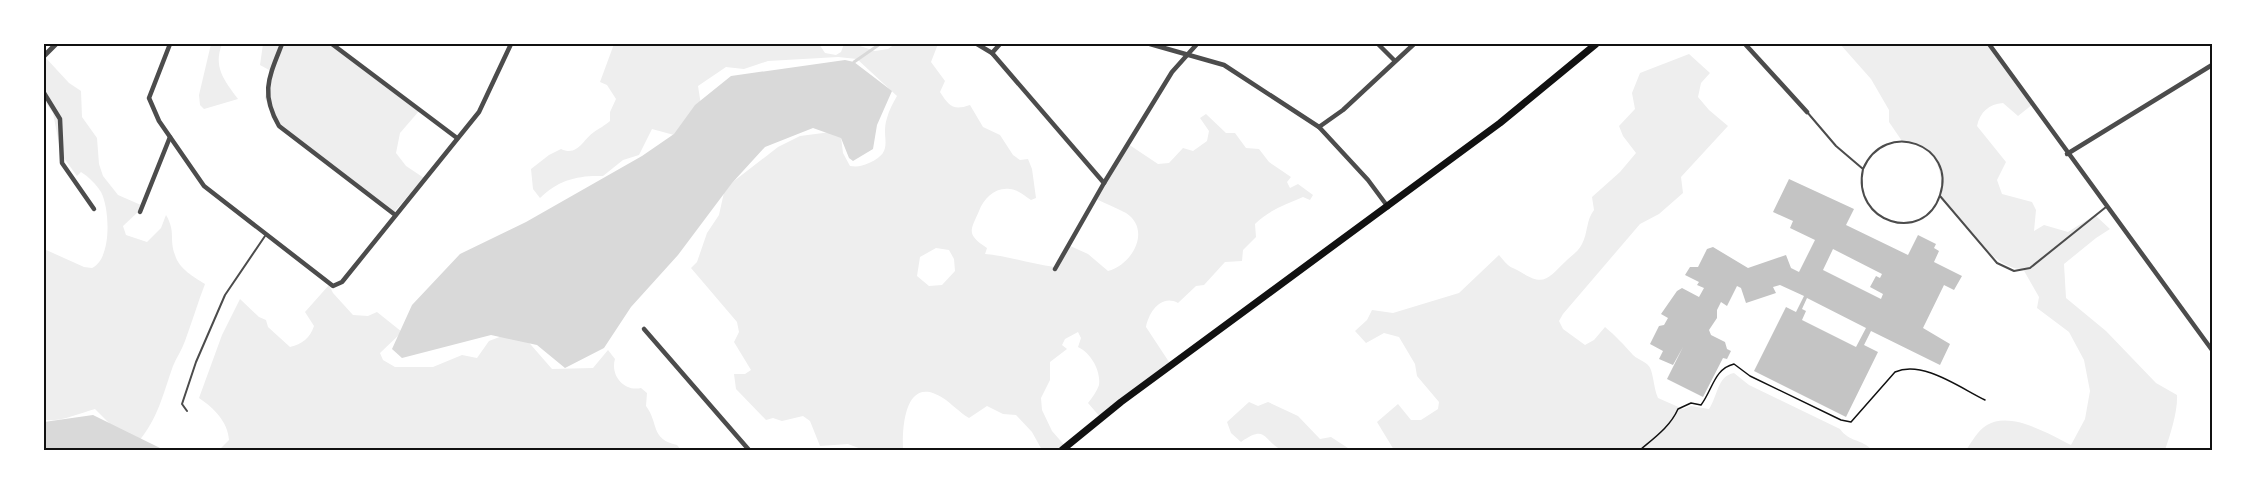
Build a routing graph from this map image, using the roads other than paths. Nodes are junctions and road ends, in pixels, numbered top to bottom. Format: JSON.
{"nodes":[{"id":1,"x":56,"y":44,"type":"edge"},
{"id":2,"x":170,"y":44,"type":"edge"},
{"id":3,"x":282,"y":44,"type":"edge"},
{"id":4,"x":332,"y":44,"type":"edge"},
{"id":5,"x":511,"y":44,"type":"edge"},
{"id":6,"x":977,"y":44,"type":"edge"},
{"id":7,"x":1000,"y":44,"type":"edge"},
{"id":8,"x":1150,"y":44,"type":"edge"},
{"id":9,"x":1197,"y":44,"type":"edge"},
{"id":10,"x":1378,"y":44,"type":"edge"},
{"id":11,"x":1414,"y":44,"type":"edge"},
{"id":12,"x":1596,"y":44,"type":"edge"},
{"id":13,"x":1745,"y":44,"type":"edge"},
{"id":14,"x":1989,"y":44,"type":"edge"},
{"id":15,"x":992,"y":53,"type":"junction"},
{"id":16,"x":1188,"y":54,"type":"junction"},
{"id":17,"x":44,"y":56,"type":"edge"},
{"id":18,"x":1395,"y":61,"type":"junction"},
{"id":19,"x":2212,"y":64,"type":"edge"},
{"id":20,"x":44,"y":93,"type":"edge"},
{"id":21,"x":1807,"y":112,"type":"joint"},
{"id":22,"x":1319,"y":127,"type":"junction"},
{"id":23,"x":170,"y":137,"type":"junction"},
{"id":24,"x":457,"y":138,"type":"junction"},
{"id":25,"x":2067,"y":154,"type":"junction"},
{"id":26,"x":1863,"y":169,"type":"junction"},
{"id":27,"x":1104,"y":183,"type":"junction"},
{"id":28,"x":1940,"y":196,"type":"junction"},
{"id":29,"x":1388,"y":207,"type":"junction"},
{"id":30,"x":2106,"y":207,"type":"junction"},
{"id":31,"x":94,"y":208,"type":"dead end"},
{"id":32,"x":140,"y":212,"type":"dead end"},
{"id":33,"x":394,"y":214,"type":"junction"},
{"id":34,"x":265,"y":236,"type":"junction"},
{"id":35,"x":1055,"y":269,"type":"dead end"},
{"id":36,"x":645,"y":329,"type":"dead end"},
{"id":37,"x":2212,"y":350,"type":"edge"},
{"id":38,"x":187,"y":411,"type":"dead end"},
{"id":39,"x":748,"y":450,"type":"edge"},
{"id":40,"x":1062,"y":450,"type":"edge"}],
"edges":[{"from":1,"to":17,"type":"street"},
{"from":2,"to":23,"type":"street"},
{"from":3,"to":33,"type":"street"},
{"from":4,"to":24,"type":"street"},
{"from":5,"to":24,"type":"street"},
{"from":6,"to":15,"type":"street"},
{"from":7,"to":15,"type":"street"},
{"from":8,"to":16,"type":"street"},
{"from":9,"to":16,"type":"street"},
{"from":10,"to":18,"type":"street"},
{"from":11,"to":18,"type":"street"},
{"from":12,"to":29,"type":"main road"},
{"from":13,"to":21,"type":"street"},
{"from":14,"to":25,"type":"street"},
{"from":15,"to":27,"type":"street"},
{"from":16,"to":22,"type":"street"},
{"from":16,"to":27,"type":"street"},
{"from":18,"to":22,"type":"street"},
{"from":19,"to":25,"type":"street"},
{"from":20,"to":31,"type":"street"},
{"from":21,"to":26,"type":"lane"},
{"from":22,"to":29,"type":"street"},
{"from":23,"to":32,"type":"street"},
{"from":23,"to":34,"type":"street"},
{"from":24,"to":33,"type":"street"},
{"from":25,"to":30,"type":"street"},
{"from":26,"to":28,"type":"lane"},
{"from":26,"to":28,"type":"lane"},
{"from":27,"to":35,"type":"street"},
{"from":28,"to":30,"type":"lane"},
{"from":29,"to":40,"type":"main road"},
{"from":30,"to":37,"type":"street"},
{"from":33,"to":34,"type":"street"},
{"from":34,"to":38,"type":"lane"},
{"from":36,"to":39,"type":"street"}]}
